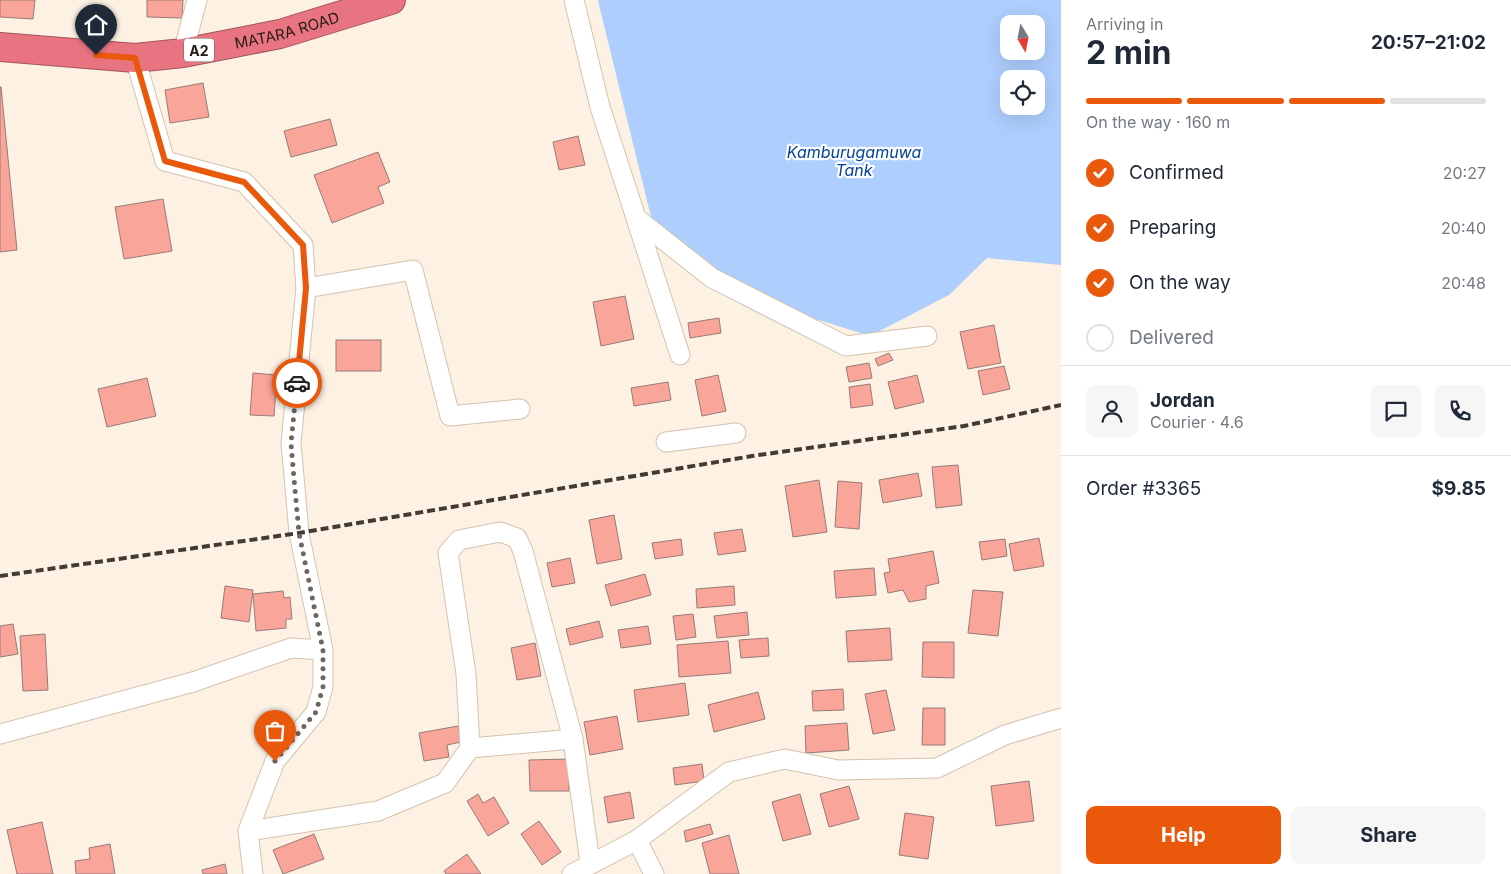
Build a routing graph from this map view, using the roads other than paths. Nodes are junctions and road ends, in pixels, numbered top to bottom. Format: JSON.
{"nodes":[{"id":1,"x":197,"y":0,"type":"edge"},
{"id":2,"x":392,"y":0,"type":"edge"},
{"id":3,"x":574,"y":0,"type":"edge"},
{"id":4,"x":0,"y":47,"type":"edge"},
{"id":5,"x":184,"y":53,"type":"junction"},
{"id":6,"x":135,"y":58,"type":"junction"},
{"id":7,"x":636,"y":218,"type":"junction"},
{"id":8,"x":306,"y":288,"type":"junction"},
{"id":9,"x":927,"y":336,"type":"dead end"},
{"id":10,"x":680,"y":355,"type":"dead end"},
{"id":11,"x":520,"y":409,"type":"dead end"},
{"id":12,"x":736,"y":432,"type":"dead end"},
{"id":13,"x":666,"y":442,"type":"dead end"},
{"id":14,"x":323,"y":650,"type":"junction"},
{"id":15,"x":1061,"y":718,"type":"edge"},
{"id":16,"x":0,"y":734,"type":"edge"},
{"id":17,"x":573,"y":739,"type":"junction"},
{"id":18,"x":470,"y":748,"type":"junction"},
{"id":19,"x":248,"y":832,"type":"junction"},
{"id":20,"x":637,"y":840,"type":"junction"},
{"id":21,"x":590,"y":863,"type":"junction"},
{"id":22,"x":253,"y":874,"type":"edge"},
{"id":23,"x":572,"y":874,"type":"edge"},
{"id":24,"x":654,"y":874,"type":"edge"}],
"edges":[{"from":1,"to":5,"type":"street"},
{"from":2,"to":5,"type":"highway","name":"MATARA ROAD","number":"A2"},
{"from":3,"to":7,"type":"street"},
{"from":4,"to":6,"type":"highway","name":"MATARA ROAD","number":"A2"},
{"from":5,"to":6,"type":"highway","name":"MATARA ROAD","number":"A2"},
{"from":6,"to":8,"type":"street"},
{"from":7,"to":9,"type":"street"},
{"from":7,"to":10,"type":"street"},
{"from":8,"to":11,"type":"street"},
{"from":8,"to":14,"type":"street"},
{"from":12,"to":13,"type":"street"},
{"from":14,"to":16,"type":"street"},
{"from":14,"to":19,"type":"street"},
{"from":15,"to":20,"type":"street"},
{"from":17,"to":18,"type":"street"},
{"from":17,"to":18,"type":"street"},
{"from":17,"to":21,"type":"street"},
{"from":18,"to":19,"type":"street"},
{"from":19,"to":22,"type":"street"},
{"from":20,"to":21,"type":"street"},
{"from":20,"to":24,"type":"street"},
{"from":21,"to":23,"type":"street"}]}
